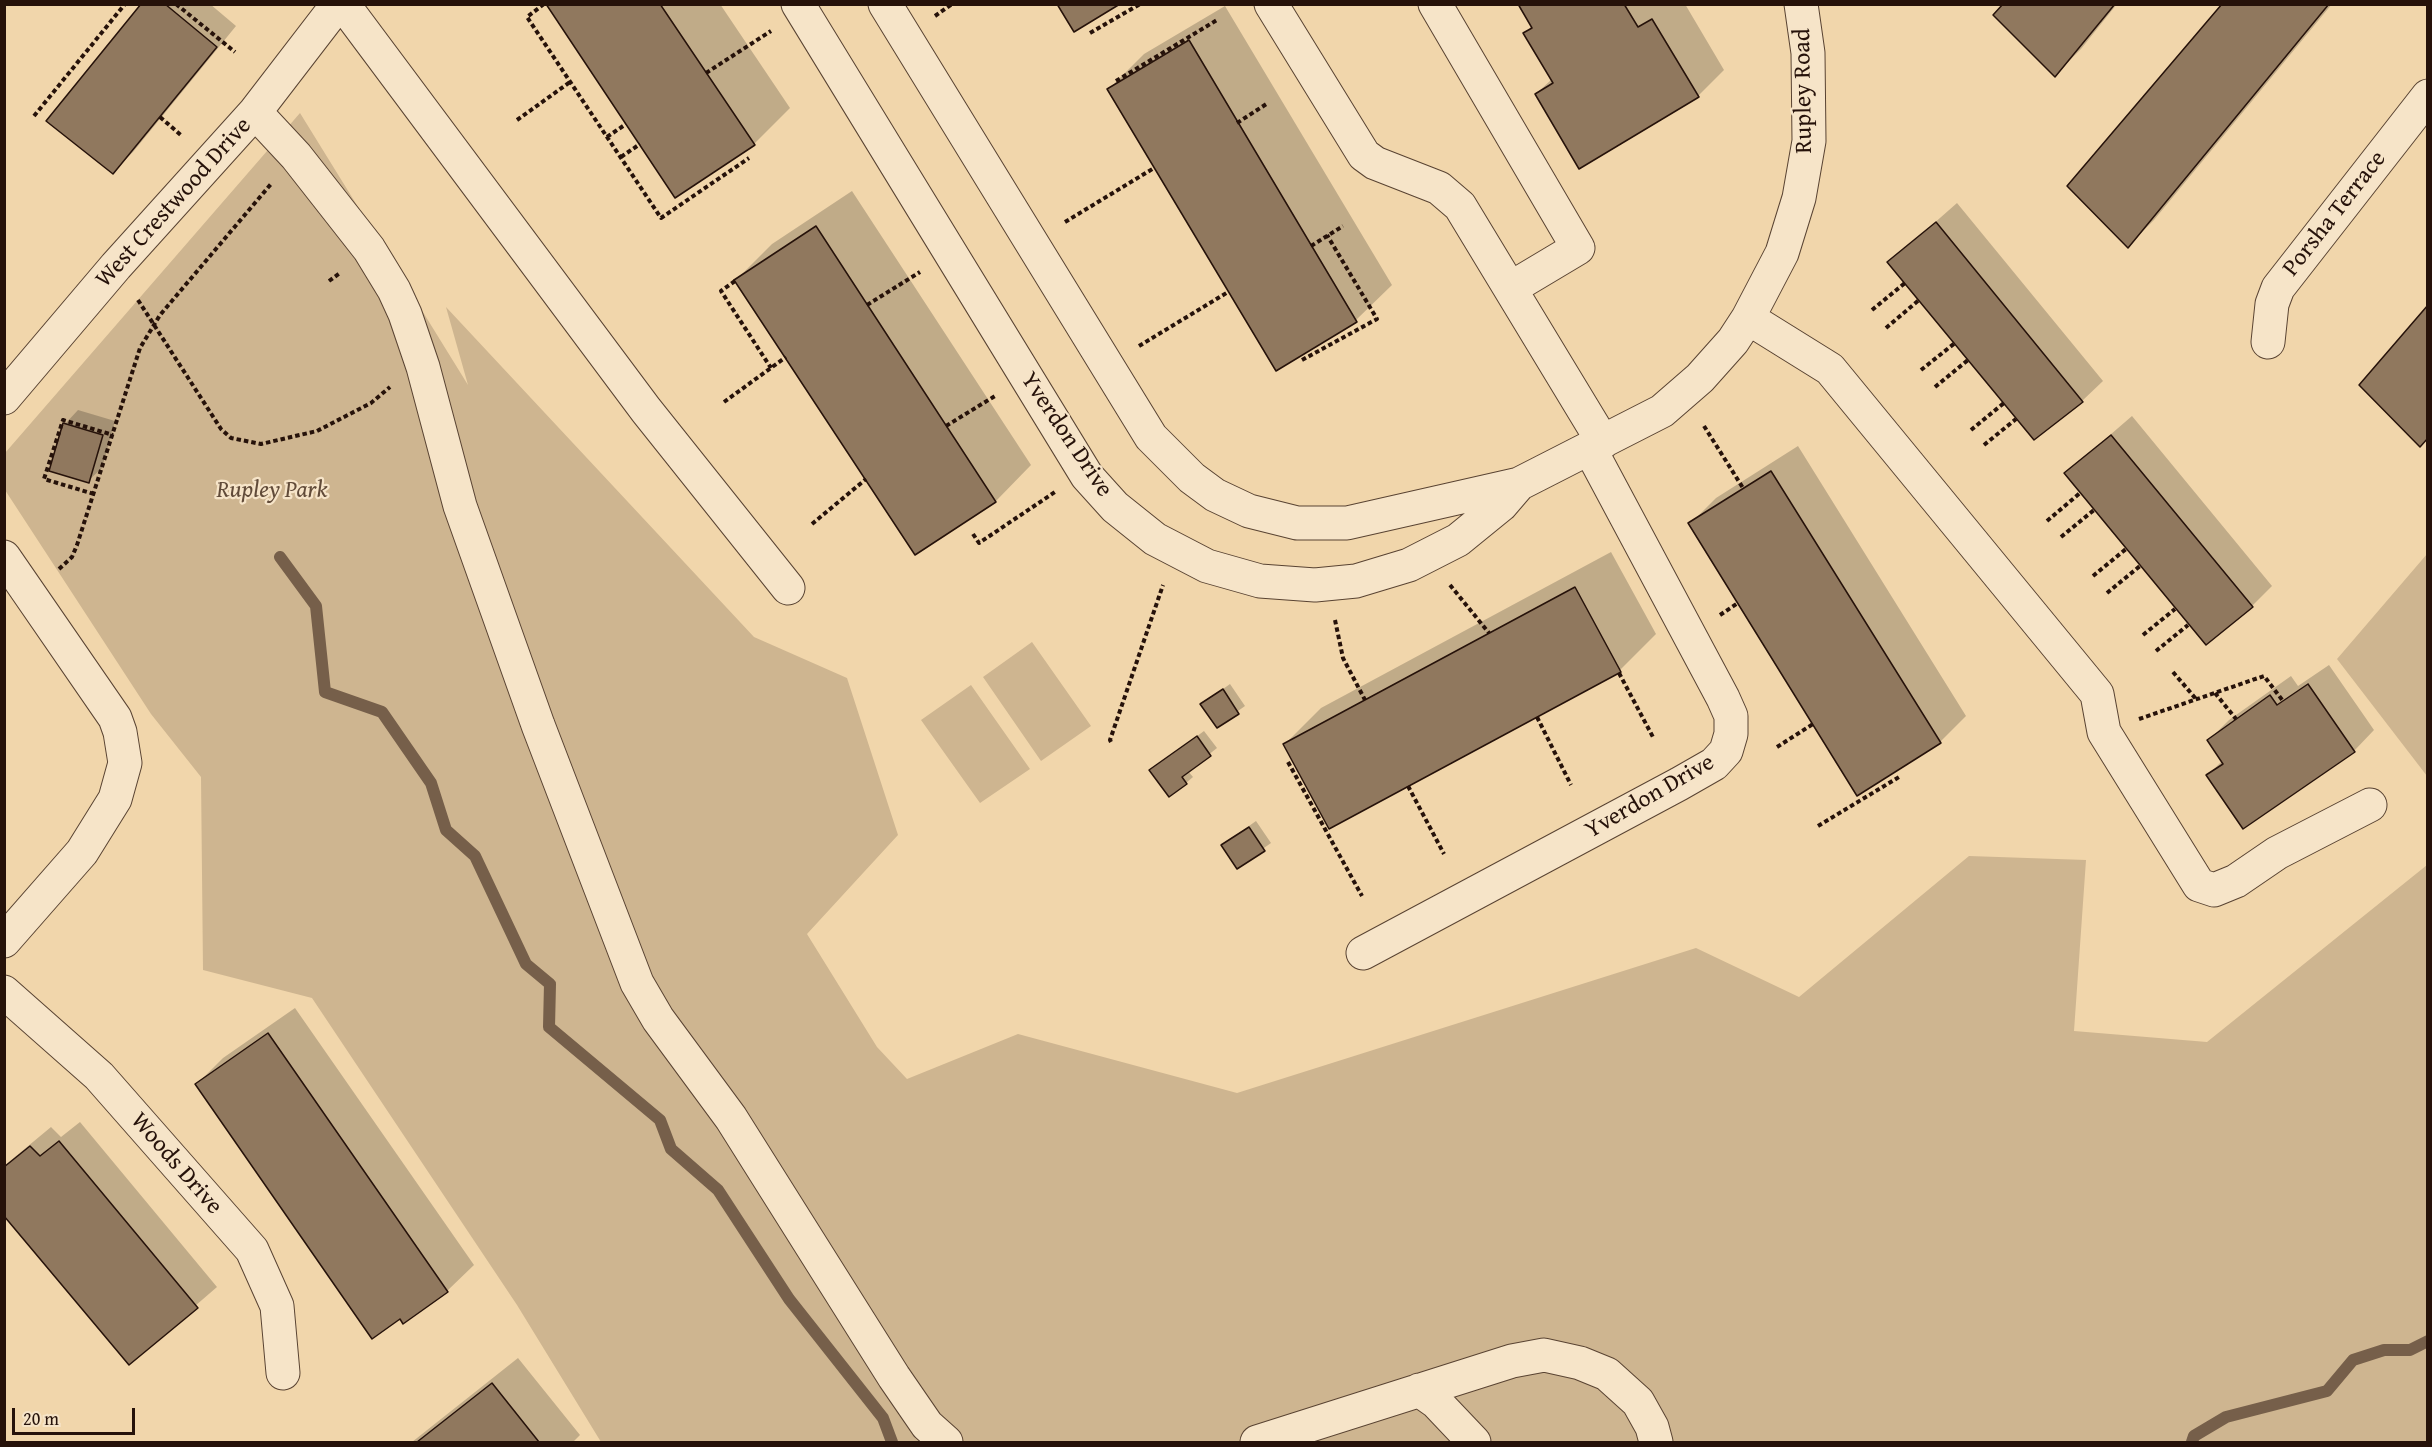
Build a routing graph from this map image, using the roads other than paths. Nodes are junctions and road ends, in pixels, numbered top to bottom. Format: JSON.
{"nodes":[{"id":1,"x":338,"y":4,"type":"edge"},
{"id":2,"x":343,"y":4,"type":"edge"},
{"id":3,"x":885,"y":4,"type":"edge"},
{"id":4,"x":1271,"y":4,"type":"edge"},
{"id":5,"x":1434,"y":4,"type":"edge"},
{"id":6,"x":1806,"y":8,"type":"edge"},
{"id":7,"x":787,"y":16,"type":"edge"},
{"id":8,"x":2427,"y":96,"type":"edge"},
{"id":9,"x":255,"y":112,"type":"junction"},
{"id":10,"x":1511,"y":288,"type":"junction"},
{"id":11,"x":1748,"y":318,"type":"junction"},
{"id":12,"x":2268,"y":342,"type":"dead end"},
{"id":13,"x":4,"y":398,"type":"edge"},
{"id":14,"x":1597,"y":445,"type":"junction"},
{"id":15,"x":1519,"y":484,"type":"junction"},
{"id":16,"x":4,"y":557,"type":"edge"},
{"id":17,"x":788,"y":588,"type":"dead end"},
{"id":18,"x":2370,"y":805,"type":"dead end"},
{"id":19,"x":4,"y":941,"type":"edge"},
{"id":20,"x":1363,"y":953,"type":"dead end"},
{"id":21,"x":4,"y":992,"type":"edge"},
{"id":22,"x":283,"y":1373,"type":"dead end"},
{"id":23,"x":1419,"y":1390,"type":"junction"},
{"id":24,"x":946,"y":1443,"type":"edge"},
{"id":25,"x":1257,"y":1443,"type":"edge"},
{"id":26,"x":1474,"y":1443,"type":"edge"},
{"id":27,"x":1656,"y":1443,"type":"edge"}],
"edges":[{"from":1,"to":9,"type":"street","name":"West Crestwood Drive"},
{"from":2,"to":17,"type":"street"},
{"from":3,"to":15,"type":"street","name":"Yverdon Drive"},
{"from":4,"to":10,"type":"street"},
{"from":5,"to":10,"type":"street"},
{"from":6,"to":11,"type":"street","name":"Rupley Road"},
{"from":7,"to":15,"type":"street","name":"Yverdon Drive"},
{"from":8,"to":12,"type":"street","name":"Porsha Terrace"},
{"from":9,"to":13,"type":"street","name":"West Crestwood Drive"},
{"from":9,"to":24,"type":"street"},
{"from":10,"to":14,"type":"street"},
{"from":11,"to":14,"type":"street","name":"Rupley Road"},
{"from":11,"to":18,"type":"street"},
{"from":14,"to":15,"type":"street","name":"Yverdon Drive"},
{"from":14,"to":20,"type":"street","name":"Yverdon Drive"},
{"from":16,"to":19,"type":"street"},
{"from":21,"to":22,"type":"street","name":"Woods Drive"},
{"from":23,"to":25,"type":"street"},
{"from":23,"to":26,"type":"street"},
{"from":23,"to":27,"type":"street"}]}
